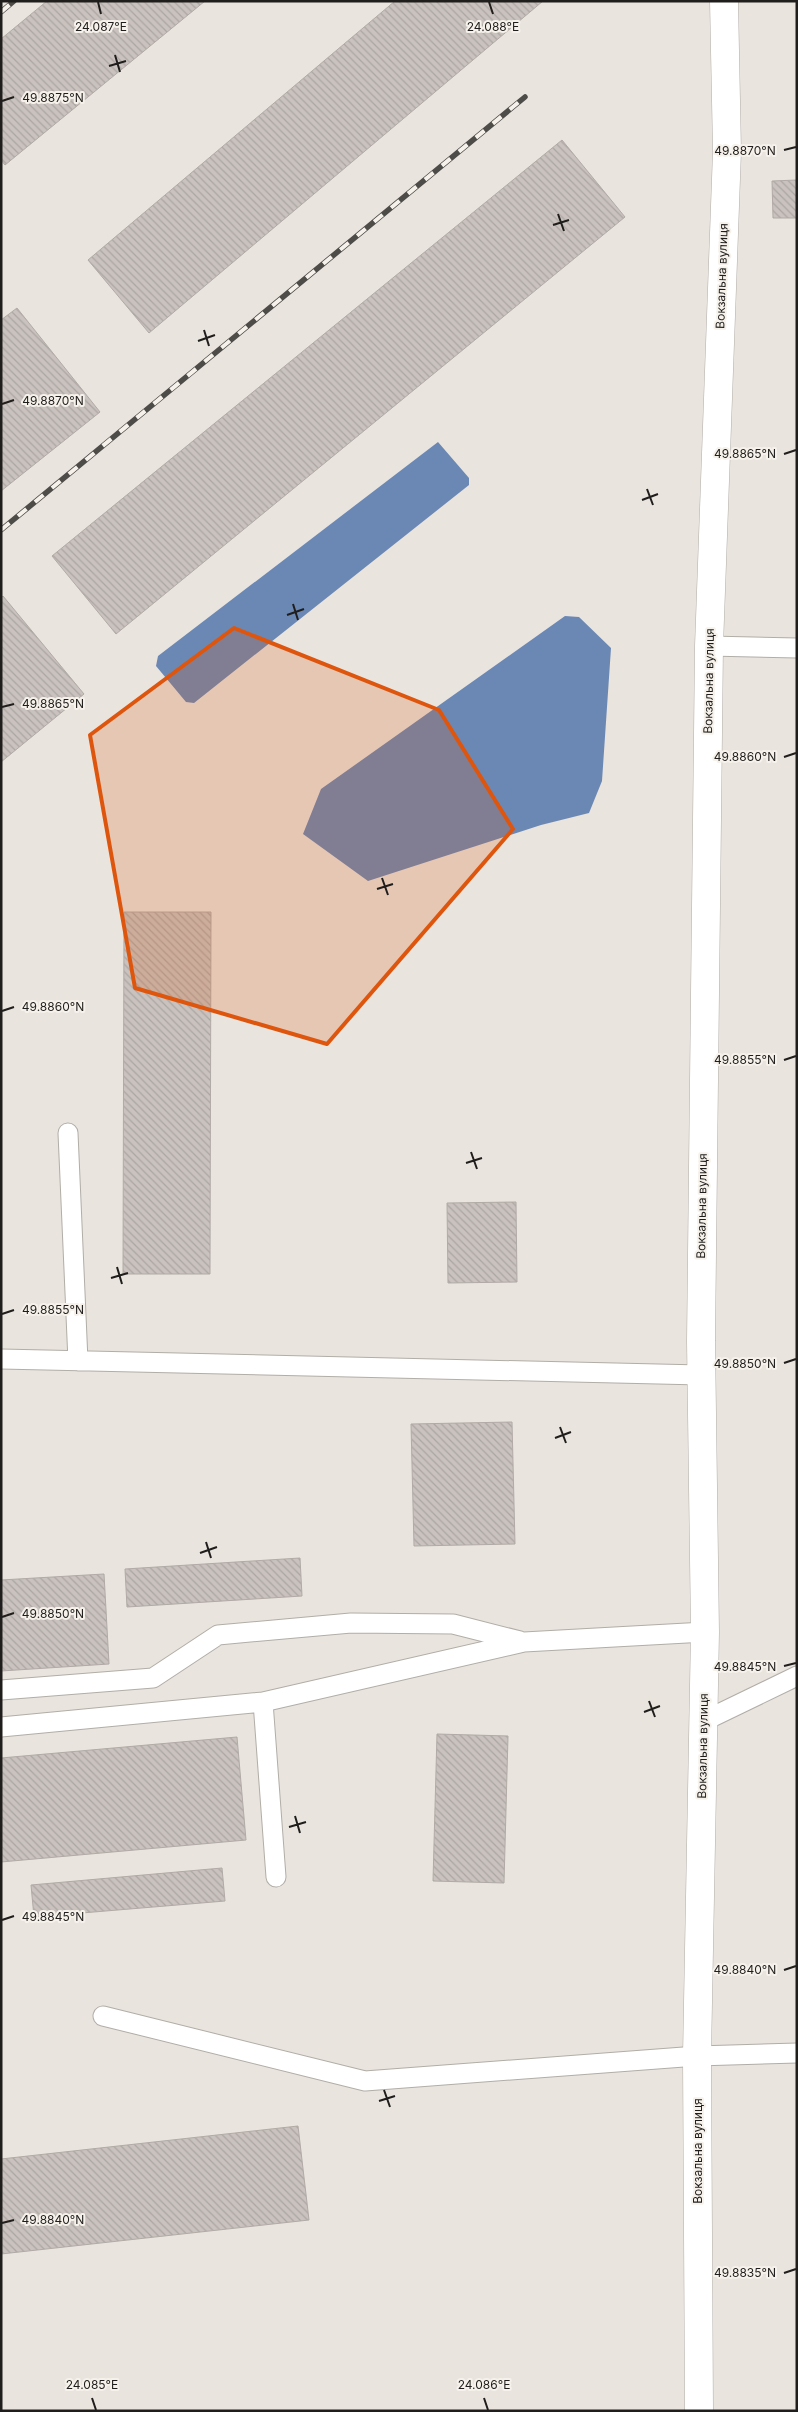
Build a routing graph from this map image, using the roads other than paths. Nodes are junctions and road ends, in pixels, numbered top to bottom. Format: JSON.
{"nodes":[{"id":1,"x":724,"y":1,"type":"edge"},
{"id":2,"x":709,"y":646,"type":"junction"},
{"id":3,"x":797,"y":648,"type":"edge"},
{"id":4,"x":68,"y":1133,"type":"dead end"},
{"id":5,"x":1,"y":1359,"type":"edge"},
{"id":6,"x":78,"y":1361,"type":"junction"},
{"id":7,"x":701,"y":1375,"type":"junction"},
{"id":8,"x":705,"y":1632,"type":"junction"},
{"id":9,"x":524,"y":1642,"type":"junction"},
{"id":10,"x":797,"y":1676,"type":"edge"},
{"id":11,"x":1,"y":1690,"type":"edge"},
{"id":12,"x":263,"y":1702,"type":"junction"},
{"id":13,"x":704,"y":1722,"type":"junction"},
{"id":14,"x":1,"y":1727,"type":"edge"},
{"id":15,"x":276,"y":1877,"type":"dead end"},
{"id":16,"x":103,"y":2016,"type":"dead end"},
{"id":17,"x":797,"y":2053,"type":"edge"},
{"id":18,"x":697,"y":2056,"type":"junction"},
{"id":19,"x":699,"y":2411,"type":"edge"}],
"edges":[{"from":1,"to":2,"type":"street","name":"Вокзальна вулиця"},
{"from":2,"to":3,"type":"lane"},
{"from":2,"to":7,"type":"street","name":"Вокзальна вулиця"},
{"from":4,"to":6,"type":"lane"},
{"from":5,"to":6,"type":"lane"},
{"from":6,"to":7,"type":"lane"},
{"from":7,"to":8,"type":"street","name":"Вокзальна вулиця"},
{"from":8,"to":9,"type":"lane"},
{"from":8,"to":13,"type":"street","name":"Вокзальна вулиця"},
{"from":9,"to":11,"type":"lane"},
{"from":9,"to":12,"type":"lane"},
{"from":10,"to":13,"type":"lane"},
{"from":12,"to":14,"type":"lane"},
{"from":12,"to":15,"type":"lane"},
{"from":13,"to":18,"type":"street","name":"Вокзальна вулиця"},
{"from":16,"to":18,"type":"lane"},
{"from":17,"to":18,"type":"lane"},
{"from":18,"to":19,"type":"street","name":"Вокзальна вулиця"}]}
